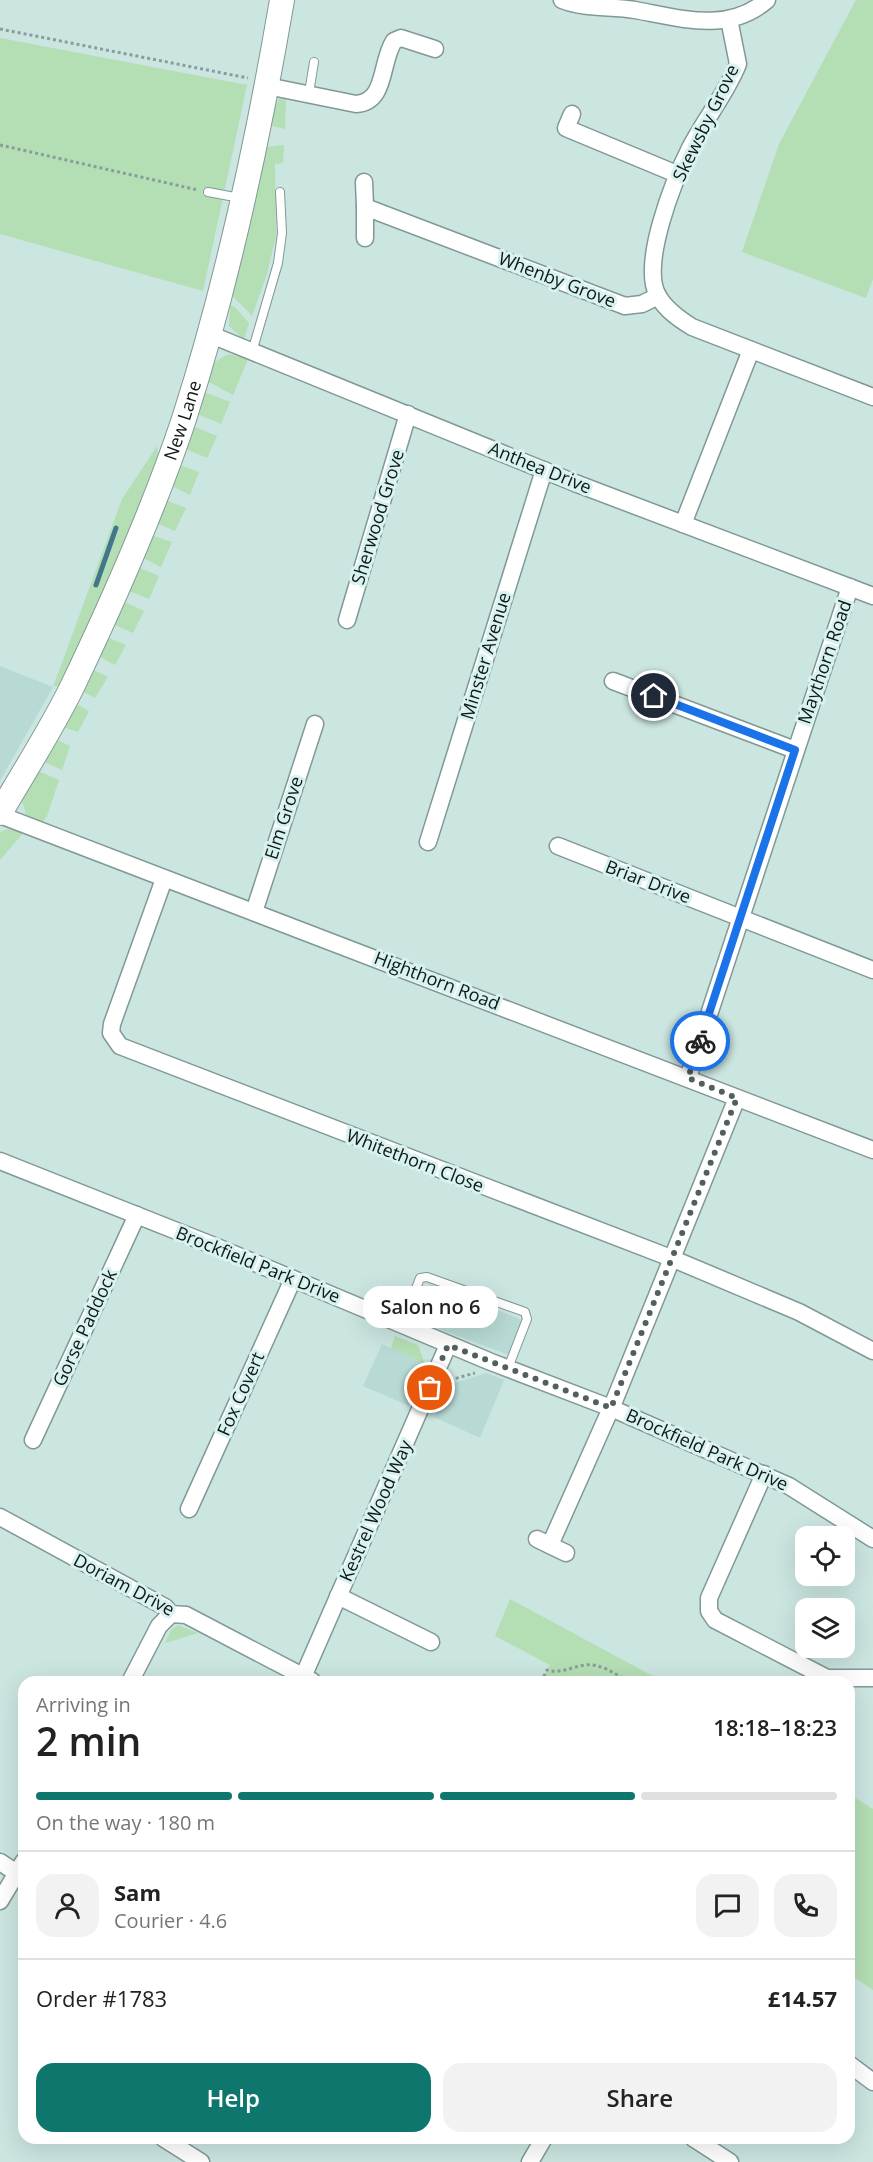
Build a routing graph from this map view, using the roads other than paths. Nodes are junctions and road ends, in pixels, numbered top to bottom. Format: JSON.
{"nodes":[{"id":1,"x":282,"y":0,"type":"edge"},
{"id":2,"x":562,"y":0,"type":"edge"},
{"id":3,"x":767,"y":0,"type":"edge"},
{"id":4,"x":729,"y":19,"type":"junction"},
{"id":5,"x":435,"y":49,"type":"dead end"},
{"id":6,"x":314,"y":62,"type":"dead end"},
{"id":7,"x":261,"y":83,"type":"junction"},
{"id":8,"x":309,"y":93,"type":"junction"},
{"id":9,"x":563,"y":122,"type":"dead end"},
{"id":10,"x":679,"y":175,"type":"junction"},
{"id":11,"x":364,"y":182,"type":"dead end"},
{"id":12,"x":208,"y":192,"type":"road end"},
{"id":13,"x":280,"y":192,"type":"dead end"},
{"id":14,"x":243,"y":198,"type":"junction"},
{"id":15,"x":365,"y":207,"type":"junction"},
{"id":16,"x":365,"y":238,"type":"dead end"},
{"id":17,"x":658,"y":296,"type":"junction"},
{"id":18,"x":209,"y":334,"type":"junction"},
{"id":19,"x":751,"y":350,"type":"junction"},
{"id":20,"x":252,"y":352,"type":"junction"},
{"id":21,"x":873,"y":397,"type":"edge"},
{"id":22,"x":408,"y":414,"type":"junction"},
{"id":23,"x":544,"y":470,"type":"junction"},
{"id":24,"x":683,"y":524,"type":"junction"},
{"id":25,"x":850,"y":587,"type":"junction"},
{"id":26,"x":873,"y":596,"type":"edge"},
{"id":27,"x":347,"y":620,"type":"dead end"},
{"id":28,"x":613,"y":681,"type":"dead end"},
{"id":29,"x":315,"y":724,"type":"dead end"},
{"id":30,"x":795,"y":750,"type":"junction"},
{"id":31,"x":0,"y":814,"type":"edge"},
{"id":32,"x":428,"y":842,"type":"dead end"},
{"id":33,"x":558,"y":846,"type":"dead end"},
{"id":34,"x":164,"y":879,"type":"junction"},
{"id":35,"x":254,"y":912,"type":"junction"},
{"id":36,"x":739,"y":917,"type":"junction"},
{"id":37,"x":873,"y":970,"type":"edge"},
{"id":38,"x":688,"y":1078,"type":"junction"},
{"id":39,"x":737,"y":1098,"type":"junction"},
{"id":40,"x":873,"y":1150,"type":"edge"},
{"id":41,"x":0,"y":1161,"type":"edge"},
{"id":42,"x":136,"y":1215,"type":"junction"},
{"id":43,"x":671,"y":1258,"type":"junction"},
{"id":44,"x":293,"y":1279,"type":"junction"},
{"id":45,"x":402,"y":1325,"type":"junction"},
{"id":46,"x":448,"y":1345,"type":"junction"},
{"id":47,"x":873,"y":1351,"type":"edge"},
{"id":48,"x":508,"y":1368,"type":"junction"},
{"id":49,"x":611,"y":1408,"type":"junction"},
{"id":50,"x":33,"y":1440,"type":"dead end"},
{"id":51,"x":764,"y":1474,"type":"junction"},
{"id":52,"x":189,"y":1509,"type":"dead end"},
{"id":53,"x":0,"y":1517,"type":"edge"},
{"id":54,"x":873,"y":1539,"type":"edge"},
{"id":55,"x":566,"y":1553,"type":"dead end"},
{"id":56,"x":338,"y":1596,"type":"junction"},
{"id":57,"x":171,"y":1614,"type":"junction"},
{"id":58,"x":431,"y":1642,"type":"dead end"},
{"id":59,"x":133,"y":1676,"type":"edge"},
{"id":60,"x":302,"y":1676,"type":"edge"},
{"id":61,"x":309,"y":1676,"type":"edge"},
{"id":62,"x":823,"y":1676,"type":"edge"},
{"id":63,"x":855,"y":1678,"type":"edge"},
{"id":64,"x":873,"y":1678,"type":"edge"},
{"id":65,"x":0,"y":1862,"type":"edge"},
{"id":66,"x":18,"y":1869,"type":"edge"},
{"id":67,"x":18,"y":1876,"type":"edge"},
{"id":68,"x":0,"y":1901,"type":"edge"},
{"id":69,"x":855,"y":2068,"type":"edge"},
{"id":70,"x":873,"y":2082,"type":"edge"},
{"id":71,"x":172,"y":2144,"type":"edge"},
{"id":72,"x":540,"y":2144,"type":"edge"},
{"id":73,"x":702,"y":2144,"type":"edge"},
{"id":74,"x":201,"y":2162,"type":"edge"},
{"id":75,"x":530,"y":2162,"type":"edge"},
{"id":76,"x":730,"y":2162,"type":"edge"}],
"edges":[{"from":1,"to":7,"type":"street","name":"New Lane"},
{"from":2,"to":4,"type":"street"},
{"from":3,"to":4,"type":"street"},
{"from":4,"to":10,"type":"street","name":"Skewsby Grove"},
{"from":5,"to":8,"type":"street"},
{"from":6,"to":8,"type":"lane"},
{"from":7,"to":8,"type":"street"},
{"from":7,"to":14,"type":"street","name":"New Lane"},
{"from":9,"to":10,"type":"street"},
{"from":10,"to":17,"type":"street","name":"Skewsby Grove"},
{"from":11,"to":15,"type":"street"},
{"from":12,"to":14,"type":"lane"},
{"from":13,"to":20,"type":"lane"},
{"from":14,"to":18,"type":"street","name":"New Lane"},
{"from":15,"to":16,"type":"street"},
{"from":15,"to":17,"type":"street","name":"Whenby Grove"},
{"from":17,"to":19,"type":"street"},
{"from":18,"to":20,"type":"street","name":"Anthea Drive"},
{"from":18,"to":31,"type":"street","name":"New Lane"},
{"from":19,"to":21,"type":"street"},
{"from":19,"to":24,"type":"street"},
{"from":20,"to":22,"type":"street","name":"Anthea Drive"},
{"from":22,"to":23,"type":"street","name":"Anthea Drive"},
{"from":22,"to":27,"type":"street","name":"Sherwood Grove"},
{"from":23,"to":24,"type":"street","name":"Anthea Drive"},
{"from":23,"to":32,"type":"street","name":"Minster Avenue"},
{"from":24,"to":25,"type":"street","name":"Anthea Drive"},
{"from":25,"to":26,"type":"street","name":"Anthea Drive"},
{"from":25,"to":30,"type":"street","name":"Maythorn Road"},
{"from":28,"to":30,"type":"street"},
{"from":29,"to":35,"type":"street","name":"Elm Grove"},
{"from":30,"to":36,"type":"street","name":"Maythorn Road"},
{"from":31,"to":34,"type":"street","name":"Highthorn Road"},
{"from":33,"to":36,"type":"street","name":"Briar Drive"},
{"from":34,"to":35,"type":"street","name":"Highthorn Road"},
{"from":34,"to":43,"type":"street","name":"Whitethorn Close"},
{"from":35,"to":38,"type":"street","name":"Highthorn Road"},
{"from":36,"to":37,"type":"street","name":"Briar Drive"},
{"from":36,"to":38,"type":"street","name":"Maythorn Road"},
{"from":38,"to":39,"type":"street","name":"Highthorn Road"},
{"from":39,"to":40,"type":"street","name":"Highthorn Road"},
{"from":39,"to":43,"type":"street"},
{"from":41,"to":42,"type":"street","name":"Brockfield Park Drive"},
{"from":42,"to":44,"type":"street","name":"Brockfield Park Drive"},
{"from":42,"to":50,"type":"street","name":"Gorse Paddock"},
{"from":43,"to":47,"type":"street","name":"Whitethorn Close"},
{"from":43,"to":49,"type":"street"},
{"from":44,"to":45,"type":"street","name":"Brockfield Park Drive"},
{"from":44,"to":52,"type":"street","name":"Fox Covert"},
{"from":45,"to":46,"type":"street","name":"Brockfield Park Drive"},
{"from":45,"to":48,"type":"lane"},
{"from":46,"to":48,"type":"street","name":"Brockfield Park Drive"},
{"from":46,"to":56,"type":"street","name":"Kestrel Wood Way"},
{"from":48,"to":49,"type":"street","name":"Brockfield Park Drive"},
{"from":49,"to":51,"type":"street","name":"Brockfield Park Drive"},
{"from":49,"to":55,"type":"street"},
{"from":51,"to":54,"type":"street","name":"Brockfield Park Drive"},
{"from":51,"to":62,"type":"street"},
{"from":53,"to":57,"type":"street","name":"Doriam Drive"},
{"from":56,"to":58,"type":"street"},
{"from":56,"to":61,"type":"street","name":"Kestrel Wood Way"},
{"from":57,"to":59,"type":"street"},
{"from":57,"to":60,"type":"street","name":"Doriam Drive"},
{"from":63,"to":64,"type":"street"},
{"from":65,"to":66,"type":"street"},
{"from":67,"to":68,"type":"street"},
{"from":69,"to":70,"type":"street"},
{"from":71,"to":74,"type":"street"},
{"from":72,"to":75,"type":"street"},
{"from":73,"to":76,"type":"street"}]}
